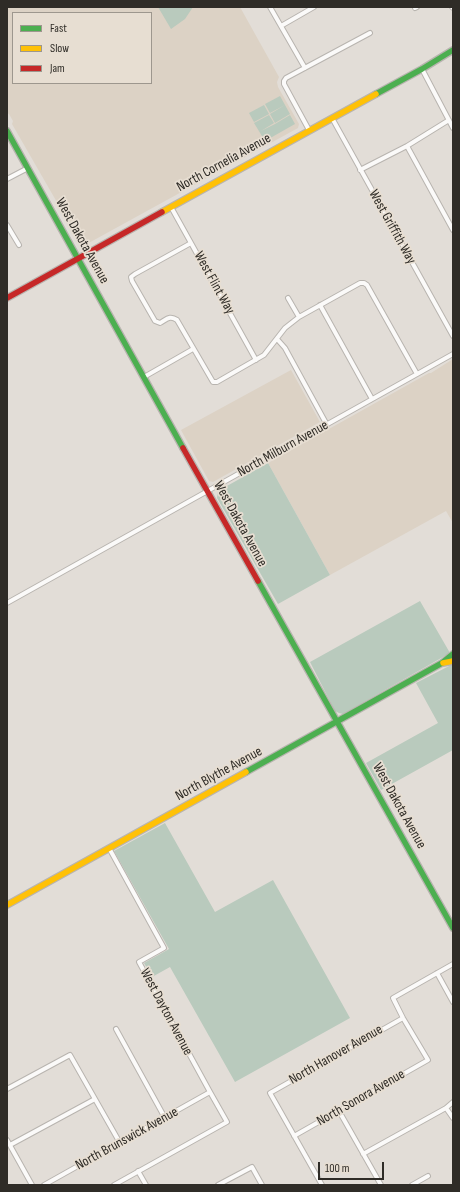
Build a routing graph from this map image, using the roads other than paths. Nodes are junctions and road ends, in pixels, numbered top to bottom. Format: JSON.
{"nodes":[{"id":1,"x":270,"y":7,"type":"edge"},
{"id":2,"x":314,"y":7,"type":"edge"},
{"id":3,"x":281,"y":26,"type":"junction"},
{"id":4,"x":370,"y":33,"type":"dead end"},
{"id":5,"x":453,"y":50,"type":"edge"},
{"id":6,"x":304,"y":68,"type":"junction"},
{"id":7,"x":422,"y":69,"type":"junction"},
{"id":8,"x":332,"y":118,"type":"junction"},
{"id":9,"x":449,"y":120,"type":"junction"},
{"id":10,"x":453,"y":128,"type":"edge"},
{"id":11,"x":309,"y":130,"type":"junction"},
{"id":12,"x":7,"y":131,"type":"edge"},
{"id":13,"x":407,"y":146,"type":"junction"},
{"id":14,"x":28,"y":168,"type":"junction"},
{"id":15,"x":360,"y":170,"type":"junction"},
{"id":16,"x":7,"y":179,"type":"edge"},
{"id":17,"x":171,"y":207,"type":"junction"},
{"id":18,"x":7,"y":225,"type":"edge"},
{"id":19,"x":453,"y":230,"type":"edge"},
{"id":20,"x":191,"y":243,"type":"junction"},
{"id":21,"x":19,"y":246,"type":"dead end"},
{"id":22,"x":77,"y":258,"type":"junction"},
{"id":23,"x":7,"y":298,"type":"edge"},
{"id":24,"x":288,"y":298,"type":"dead end"},
{"id":25,"x":320,"y":305,"type":"junction"},
{"id":26,"x":299,"y":317,"type":"junction"},
{"id":27,"x":453,"y":325,"type":"edge"},
{"id":28,"x":448,"y":328,"type":"junction"},
{"id":29,"x":453,"y":336,"type":"edge"},
{"id":30,"x":277,"y":339,"type":"junction"},
{"id":31,"x":193,"y":349,"type":"junction"},
{"id":32,"x":453,"y":354,"type":"edge"},
{"id":33,"x":256,"y":360,"type":"junction"},
{"id":34,"x":417,"y":374,"type":"junction"},
{"id":35,"x":144,"y":377,"type":"junction"},
{"id":36,"x":372,"y":399,"type":"junction"},
{"id":37,"x":327,"y":425,"type":"junction"},
{"id":38,"x":207,"y":490,"type":"junction"},
{"id":39,"x":7,"y":603,"type":"edge"},
{"id":40,"x":453,"y":654,"type":"edge"},
{"id":41,"x":453,"y":661,"type":"edge"},
{"id":42,"x":442,"y":663,"type":"junction"},
{"id":43,"x":338,"y":722,"type":"junction"},
{"id":44,"x":109,"y":848,"type":"junction"},
{"id":45,"x":7,"y":906,"type":"edge"},
{"id":46,"x":453,"y":928,"type":"edge"},
{"id":47,"x":453,"y":964,"type":"edge"},
{"id":48,"x":436,"y":973,"type":"junction"},
{"id":49,"x":453,"y":1002,"type":"edge"},
{"id":50,"x":403,"y":1018,"type":"junction"},
{"id":51,"x":116,"y":1029,"type":"dead end"},
{"id":52,"x":7,"y":1089,"type":"edge"},
{"id":53,"x":210,"y":1092,"type":"junction"},
{"id":54,"x":95,"y":1099,"type":"junction"},
{"id":55,"x":453,"y":1102,"type":"edge"},
{"id":56,"x":446,"y":1108,"type":"junction"},
{"id":57,"x":338,"y":1111,"type":"junction"},
{"id":58,"x":166,"y":1118,"type":"junction"},
{"id":59,"x":453,"y":1118,"type":"edge"},
{"id":60,"x":294,"y":1136,"type":"junction"},
{"id":61,"x":7,"y":1140,"type":"edge"},
{"id":62,"x":120,"y":1143,"type":"junction"},
{"id":63,"x":10,"y":1145,"type":"junction"},
{"id":64,"x":363,"y":1154,"type":"junction"},
{"id":65,"x":138,"y":1171,"type":"junction"},
{"id":66,"x":428,"y":1176,"type":"dead end"},
{"id":67,"x":32,"y":1185,"type":"edge"},
{"id":68,"x":44,"y":1185,"type":"edge"},
{"id":69,"x":114,"y":1185,"type":"edge"},
{"id":70,"x":146,"y":1185,"type":"edge"},
{"id":71,"x":218,"y":1185,"type":"edge"},
{"id":72,"x":262,"y":1185,"type":"edge"},
{"id":73,"x":322,"y":1185,"type":"edge"},
{"id":74,"x":381,"y":1185,"type":"edge"},
{"id":75,"x":412,"y":1185,"type":"edge"}],
"edges":[{"from":1,"to":3,"type":"street"},
{"from":2,"to":3,"type":"street"},
{"from":3,"to":6,"type":"street"},
{"from":4,"to":6,"type":"street"},
{"from":5,"to":7,"type":"street","name":"North Cornelia Avenue"},
{"from":6,"to":11,"type":"street"},
{"from":7,"to":8,"type":"street","name":"North Cornelia Avenue"},
{"from":7,"to":9,"type":"street"},
{"from":8,"to":11,"type":"street","name":"North Cornelia Avenue"},
{"from":8,"to":15,"type":"street","name":"West Griffith Way"},
{"from":9,"to":10,"type":"street"},
{"from":9,"to":13,"type":"street"},
{"from":11,"to":17,"type":"street","name":"North Cornelia Avenue"},
{"from":12,"to":14,"type":"street","name":"West Dakota Avenue"},
{"from":13,"to":15,"type":"street"},
{"from":13,"to":19,"type":"street"},
{"from":14,"to":16,"type":"street"},
{"from":14,"to":22,"type":"street","name":"West Dakota Avenue"},
{"from":15,"to":28,"type":"street","name":"West Griffith Way"},
{"from":17,"to":20,"type":"street","name":"West Flint Way"},
{"from":17,"to":22,"type":"street","name":"North Cornelia Avenue"},
{"from":18,"to":21,"type":"street"},
{"from":20,"to":31,"type":"street"},
{"from":20,"to":33,"type":"street","name":"West Flint Way"},
{"from":22,"to":23,"type":"street","name":"North Cornelia Avenue"},
{"from":22,"to":35,"type":"street","name":"West Dakota Avenue"},
{"from":24,"to":26,"type":"street"},
{"from":25,"to":26,"type":"street"},
{"from":25,"to":34,"type":"street"},
{"from":25,"to":36,"type":"street"},
{"from":26,"to":30,"type":"street"},
{"from":27,"to":28,"type":"street"},
{"from":28,"to":29,"type":"street","name":"West Griffith Way"},
{"from":30,"to":33,"type":"street"},
{"from":30,"to":37,"type":"street"},
{"from":31,"to":33,"type":"street"},
{"from":31,"to":35,"type":"street"},
{"from":32,"to":34,"type":"street","name":"North Milburn Avenue"},
{"from":34,"to":36,"type":"street","name":"North Milburn Avenue"},
{"from":35,"to":38,"type":"street","name":"West Dakota Avenue"},
{"from":36,"to":37,"type":"street","name":"North Milburn Avenue"},
{"from":37,"to":38,"type":"street","name":"North Milburn Avenue"},
{"from":38,"to":39,"type":"street","name":"North Milburn Avenue"},
{"from":38,"to":43,"type":"street","name":"West Dakota Avenue"},
{"from":40,"to":42,"type":"street","name":"North Blythe Avenue"},
{"from":41,"to":42,"type":"street","name":"North Blythe Avenue"},
{"from":42,"to":43,"type":"street","name":"North Blythe Avenue"},
{"from":43,"to":44,"type":"street","name":"North Blythe Avenue"},
{"from":43,"to":46,"type":"street","name":"West Dakota Avenue"},
{"from":44,"to":45,"type":"street","name":"North Blythe Avenue"},
{"from":44,"to":53,"type":"street","name":"West Dayton Avenue"},
{"from":47,"to":48,"type":"street"},
{"from":48,"to":49,"type":"street"},
{"from":48,"to":50,"type":"street"},
{"from":50,"to":57,"type":"street","name":"North Sonora Avenue"},
{"from":50,"to":60,"type":"street","name":"North Hanover Avenue"},
{"from":51,"to":58,"type":"street"},
{"from":52,"to":54,"type":"street"},
{"from":53,"to":58,"type":"street","name":"North Brunswick Avenue"},
{"from":53,"to":65,"type":"street","name":"West Dayton Avenue"},
{"from":54,"to":62,"type":"street"},
{"from":54,"to":63,"type":"street"},
{"from":55,"to":56,"type":"street"},
{"from":56,"to":59,"type":"street"},
{"from":56,"to":64,"type":"street"},
{"from":57,"to":60,"type":"street","name":"North Sonora Avenue"},
{"from":57,"to":64,"type":"street"},
{"from":58,"to":62,"type":"street","name":"North Brunswick Avenue"},
{"from":60,"to":73,"type":"street"},
{"from":61,"to":63,"type":"street"},
{"from":62,"to":68,"type":"street","name":"North Brunswick Avenue"},
{"from":63,"to":67,"type":"street"},
{"from":64,"to":74,"type":"street"},
{"from":65,"to":69,"type":"street"},
{"from":65,"to":70,"type":"street"},
{"from":66,"to":75,"type":"street"},
{"from":71,"to":72,"type":"street"}]}
